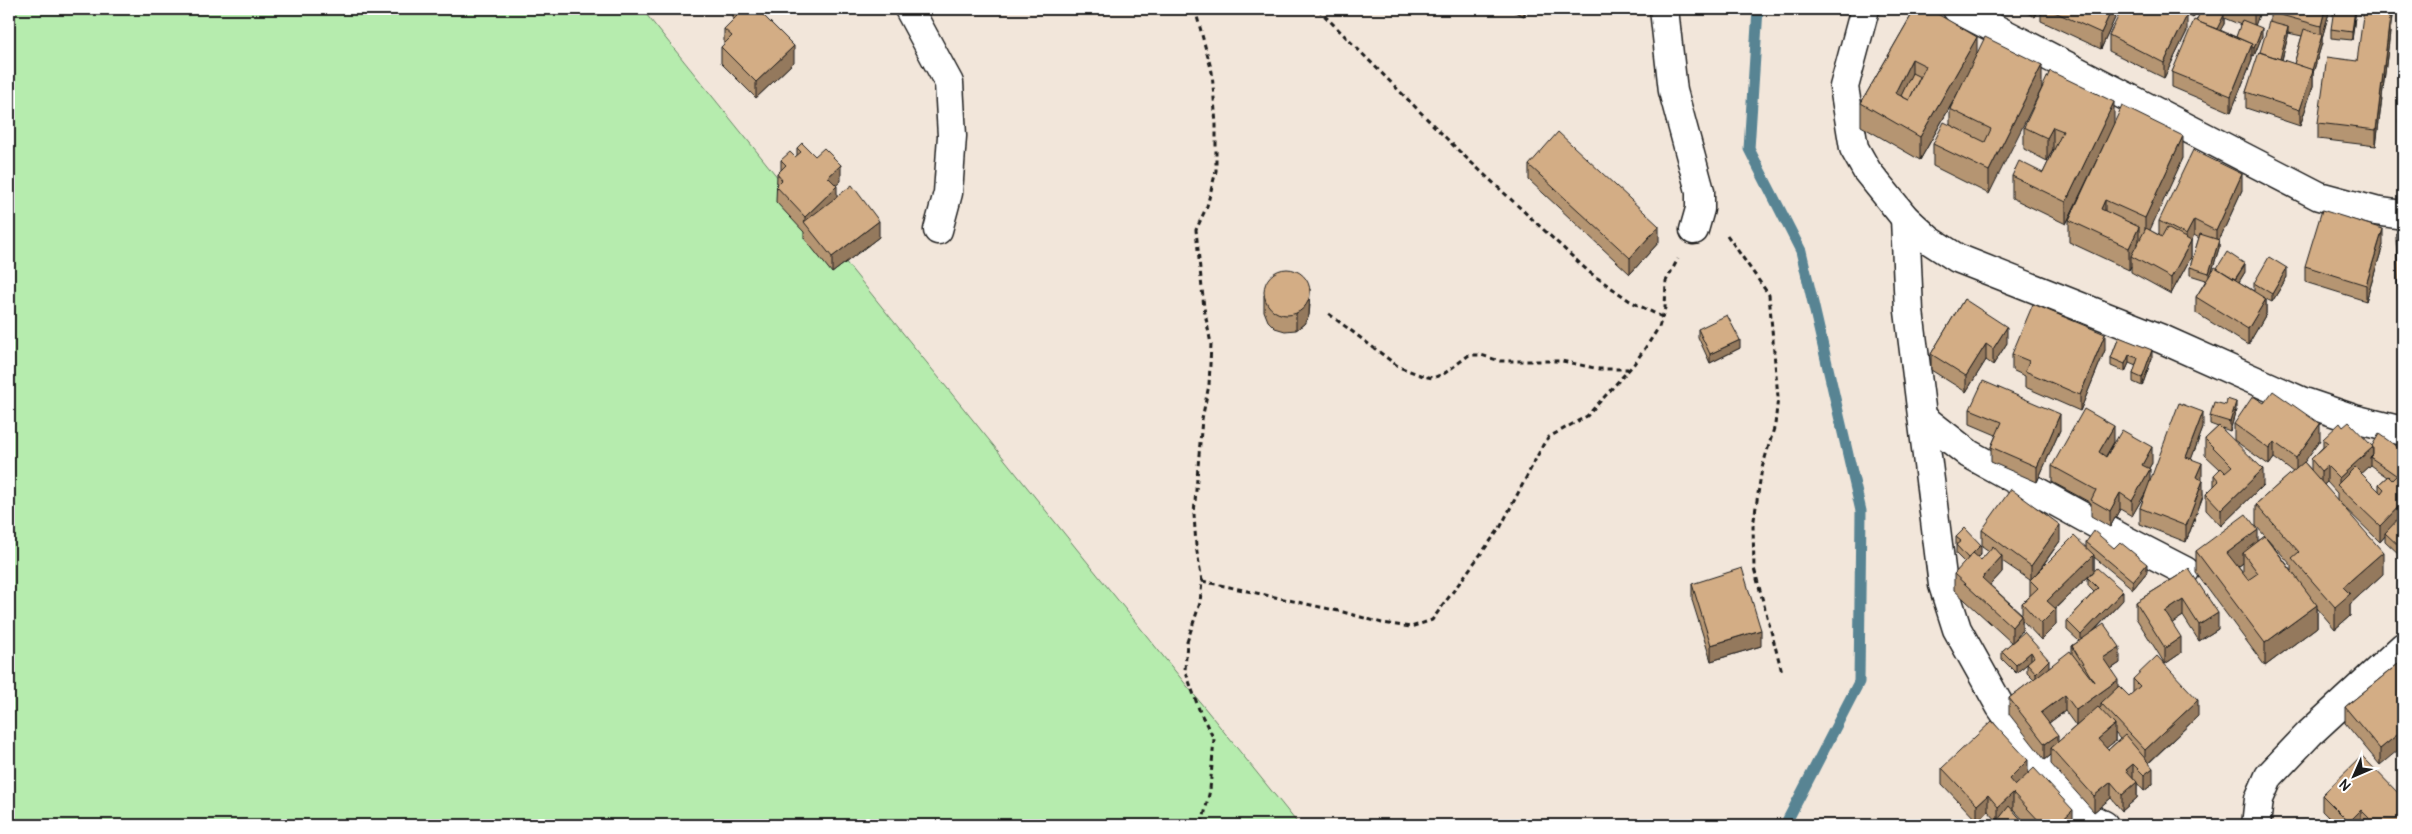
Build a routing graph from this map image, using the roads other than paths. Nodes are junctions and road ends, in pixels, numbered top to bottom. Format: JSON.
{"nodes":[{"id":1,"x":909,"y":9,"type":"edge"},
{"id":2,"x":1664,"y":9,"type":"edge"},
{"id":3,"x":1865,"y":9,"type":"edge"},
{"id":4,"x":1958,"y":9,"type":"edge"},
{"id":5,"x":2403,"y":215,"type":"edge"},
{"id":6,"x":1905,"y":218,"type":"junction"},
{"id":7,"x":938,"y":230,"type":"dead end"},
{"id":8,"x":1694,"y":230,"type":"road end"},
{"id":9,"x":1923,"y":418,"type":"junction"},
{"id":10,"x":2403,"y":431,"type":"edge"},
{"id":11,"x":2185,"y":571,"type":"edge"},
{"id":12,"x":2403,"y":647,"type":"edge"},
{"id":13,"x":2104,"y":825,"type":"edge"},
{"id":14,"x":2256,"y":825,"type":"edge"}],
"edges":[{"from":1,"to":7,"type":"street"},
{"from":2,"to":8,"type":"street"},
{"from":3,"to":6,"type":"street"},
{"from":4,"to":5,"type":"street"},
{"from":6,"to":9,"type":"street"},
{"from":6,"to":10,"type":"street"},
{"from":9,"to":11,"type":"street"},
{"from":9,"to":13,"type":"street"},
{"from":12,"to":14,"type":"street"}]}
